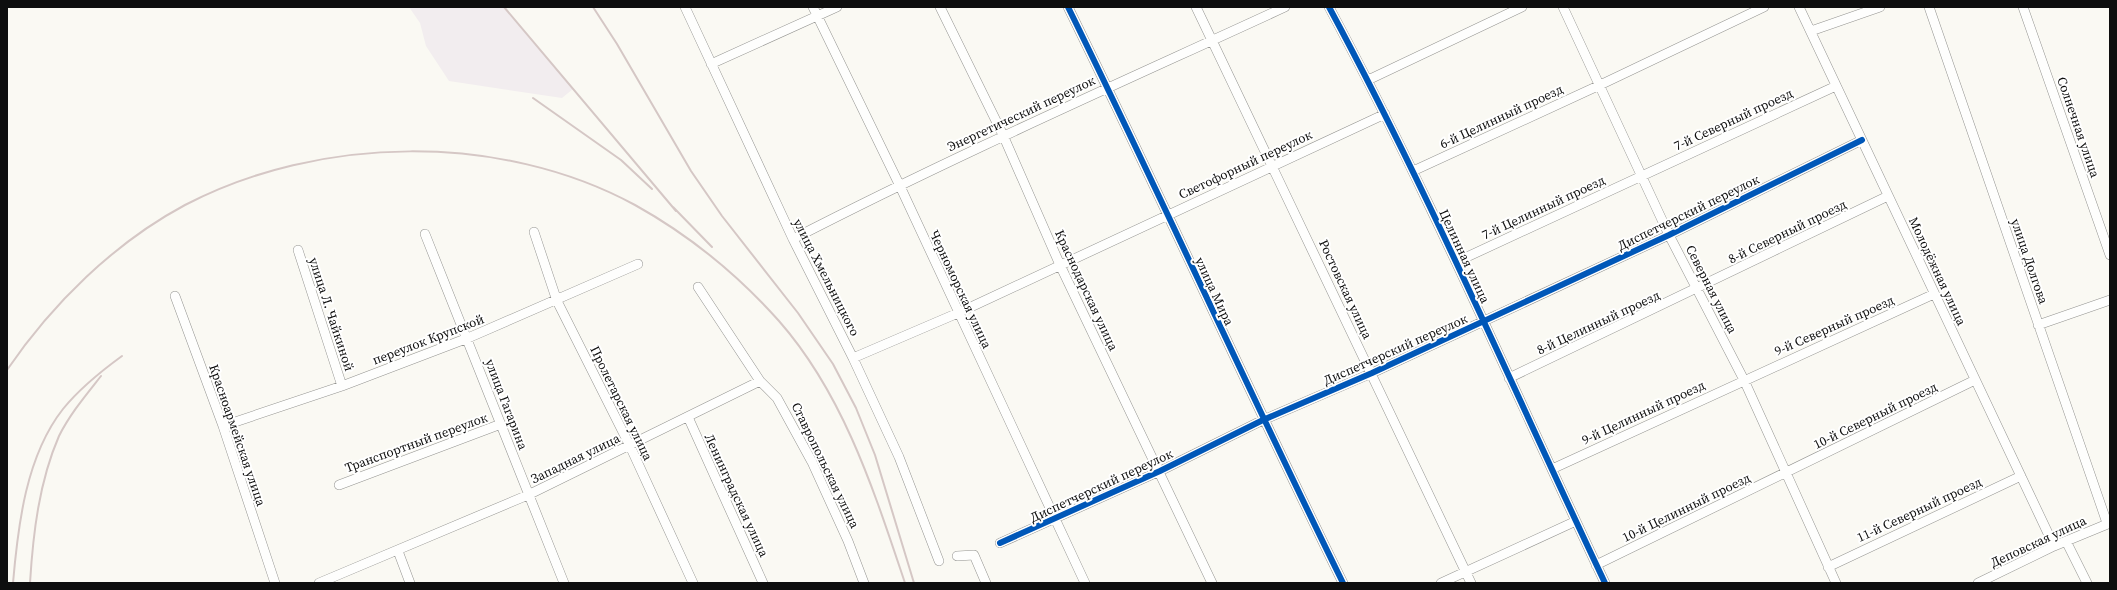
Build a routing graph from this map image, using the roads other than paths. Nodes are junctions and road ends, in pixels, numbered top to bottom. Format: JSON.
{"nodes":[{"id":1,"x":685,"y":7,"type":"edge"},
{"id":2,"x":813,"y":7,"type":"edge"},
{"id":3,"x":837,"y":7,"type":"edge"},
{"id":4,"x":940,"y":7,"type":"edge"},
{"id":5,"x":1068,"y":7,"type":"edge"},
{"id":6,"x":1196,"y":7,"type":"edge"},
{"id":7,"x":1285,"y":7,"type":"edge"},
{"id":8,"x":1329,"y":7,"type":"edge"},
{"id":9,"x":1522,"y":7,"type":"edge"},
{"id":10,"x":1563,"y":7,"type":"edge"},
{"id":11,"x":1764,"y":7,"type":"edge"},
{"id":12,"x":1799,"y":7,"type":"edge"},
{"id":13,"x":1880,"y":7,"type":"edge"},
{"id":14,"x":1929,"y":7,"type":"edge"},
{"id":15,"x":2023,"y":7,"type":"edge"},
{"id":16,"x":818,"y":16,"type":"junction"},
{"id":17,"x":1810,"y":31,"type":"junction"},
{"id":18,"x":1212,"y":40,"type":"junction"},
{"id":19,"x":712,"y":64,"type":"junction"},
{"id":20,"x":1368,"y":80,"type":"junction"},
{"id":21,"x":1600,"y":85,"type":"junction"},
{"id":22,"x":1836,"y":86,"type":"junction"},
{"id":23,"x":1108,"y":88,"type":"junction"},
{"id":24,"x":1385,"y":114,"type":"junction"},
{"id":25,"x":1003,"y":135,"type":"junction"},
{"id":26,"x":1862,"y":140,"type":"junction"},
{"id":27,"x":1273,"y":166,"type":"junction"},
{"id":28,"x":1412,"y":171,"type":"junction"},
{"id":29,"x":1642,"y":176,"type":"junction"},
{"id":30,"x":899,"y":184,"type":"junction"},
{"id":31,"x":1888,"y":196,"type":"junction"},
{"id":32,"x":1168,"y":214,"type":"junction"},
{"id":33,"x":534,"y":232,"type":"dead end"},
{"id":34,"x":425,"y":234,"type":"dead end"},
{"id":35,"x":1669,"y":235,"type":"junction"},
{"id":36,"x":793,"y":239,"type":"junction"},
{"id":37,"x":298,"y":250,"type":"dead end"},
{"id":38,"x":2110,"y":255,"type":"edge"},
{"id":39,"x":1456,"y":262,"type":"junction"},
{"id":40,"x":638,"y":264,"type":"dead end"},
{"id":41,"x":1060,"y":266,"type":"junction"},
{"id":42,"x":698,"y":287,"type":"dead end"},
{"id":43,"x":1698,"y":289,"type":"junction"},
{"id":44,"x":1934,"y":294,"type":"junction"},
{"id":45,"x":175,"y":296,"type":"dead end"},
{"id":46,"x":2110,"y":300,"type":"edge"},
{"id":47,"x":557,"y":301,"type":"junction"},
{"id":48,"x":958,"y":313,"type":"junction"},
{"id":49,"x":1483,"y":321,"type":"junction"},
{"id":50,"x":2038,"y":325,"type":"junction"},
{"id":51,"x":468,"y":338,"type":"junction"},
{"id":52,"x":854,"y":358,"type":"junction"},
{"id":53,"x":1372,"y":373,"type":"junction"},
{"id":54,"x":1509,"y":378,"type":"junction"},
{"id":55,"x":1744,"y":380,"type":"junction"},
{"id":56,"x":1976,"y":380,"type":"junction"},
{"id":57,"x":760,"y":381,"type":"junction"},
{"id":58,"x":342,"y":386,"type":"junction"},
{"id":59,"x":688,"y":417,"type":"junction"},
{"id":60,"x":1263,"y":420,"type":"junction"},
{"id":61,"x":501,"y":424,"type":"junction"},
{"id":62,"x":222,"y":426,"type":"junction"},
{"id":63,"x":630,"y":446,"type":"junction"},
{"id":64,"x":1552,"y":468,"type":"junction"},
{"id":65,"x":1160,"y":471,"type":"junction"},
{"id":66,"x":1787,"y":472,"type":"junction"},
{"id":67,"x":2021,"y":476,"type":"junction"},
{"id":68,"x":339,"y":485,"type":"dead end"},
{"id":69,"x":528,"y":495,"type":"junction"},
{"id":70,"x":1055,"y":519,"type":"junction"},
{"id":71,"x":1576,"y":522,"type":"junction"},
{"id":72,"x":2109,"y":523,"type":"edge"},
{"id":73,"x":2066,"y":541,"type":"junction"},
{"id":74,"x":1000,"y":543,"type":"dead end"},
{"id":75,"x":2054,"y":546,"type":"junction"},
{"id":76,"x":398,"y":551,"type":"junction"},
{"id":77,"x":957,"y":556,"type":"dead end"},
{"id":78,"x":939,"y":561,"type":"dead end"},
{"id":79,"x":1596,"y":565,"type":"junction"},
{"id":80,"x":1828,"y":566,"type":"junction"},
{"id":81,"x":1466,"y":572,"type":"junction"},
{"id":82,"x":275,"y":583,"type":"edge"},
{"id":83,"x":319,"y":583,"type":"edge"},
{"id":84,"x":410,"y":583,"type":"edge"},
{"id":85,"x":564,"y":583,"type":"edge"},
{"id":86,"x":693,"y":583,"type":"edge"},
{"id":87,"x":763,"y":583,"type":"edge"},
{"id":88,"x":864,"y":583,"type":"edge"},
{"id":89,"x":986,"y":583,"type":"edge"},
{"id":90,"x":1085,"y":583,"type":"edge"},
{"id":91,"x":1212,"y":583,"type":"edge"},
{"id":92,"x":1343,"y":583,"type":"edge"},
{"id":93,"x":1440,"y":583,"type":"edge"},
{"id":94,"x":1471,"y":583,"type":"edge"},
{"id":95,"x":1604,"y":583,"type":"edge"},
{"id":96,"x":1836,"y":583,"type":"edge"},
{"id":97,"x":1978,"y":583,"type":"edge"},
{"id":98,"x":2087,"y":583,"type":"edge"}],
"edges":[{"from":1,"to":19,"type":"street","name":"улица Хмельницкого"},
{"from":2,"to":16,"type":"street","name":"Черноморская улица"},
{"from":3,"to":16,"type":"street"},
{"from":4,"to":25,"type":"street","name":"Краснодарская улица"},
{"from":5,"to":23,"type":"street","name":"улица Мира"},
{"from":6,"to":18,"type":"street","name":"Ростовская улица"},
{"from":7,"to":18,"type":"street","name":"Энергетический переулок"},
{"from":8,"to":20,"type":"street","name":"Целинная улица"},
{"from":9,"to":20,"type":"street"},
{"from":10,"to":21,"type":"street","name":"Северная улица"},
{"from":11,"to":21,"type":"street","name":"6-й Целинный проезд"},
{"from":12,"to":17,"type":"street","name":"Молодёжная улица"},
{"from":13,"to":17,"type":"street"},
{"from":14,"to":50,"type":"street","name":"улица Долгова"},
{"from":15,"to":38,"type":"street","name":"Солнечная улица"},
{"from":16,"to":19,"type":"street"},
{"from":16,"to":30,"type":"street","name":"Черноморская улица"},
{"from":17,"to":22,"type":"street","name":"Молодёжная улица"},
{"from":18,"to":23,"type":"street","name":"Энергетический переулок"},
{"from":18,"to":27,"type":"street","name":"Ростовская улица"},
{"from":19,"to":36,"type":"street","name":"улица Хмельницкого"},
{"from":20,"to":24,"type":"street","name":"Целинная улица"},
{"from":21,"to":28,"type":"street","name":"6-й Целинный проезд"},
{"from":21,"to":29,"type":"street","name":"Северная улица"},
{"from":22,"to":26,"type":"street","name":"Молодёжная улица"},
{"from":22,"to":29,"type":"street","name":"7-й Северный проезд"},
{"from":23,"to":25,"type":"street","name":"Энергетический переулок"},
{"from":23,"to":32,"type":"street","name":"улица Мира"},
{"from":24,"to":27,"type":"street","name":"Светофорный переулок"},
{"from":24,"to":28,"type":"street","name":"Целинная улица"},
{"from":25,"to":30,"type":"street","name":"Энергетический переулок"},
{"from":25,"to":41,"type":"street","name":"Краснодарская улица"},
{"from":26,"to":31,"type":"street","name":"Молодёжная улица"},
{"from":26,"to":35,"type":"street","name":"Диспетчерский переулок"},
{"from":27,"to":32,"type":"street","name":"Светофорный переулок"},
{"from":27,"to":53,"type":"street","name":"Ростовская улица"},
{"from":28,"to":39,"type":"street","name":"Целинная улица"},
{"from":29,"to":35,"type":"street","name":"Северная улица"},
{"from":29,"to":39,"type":"street","name":"7-й Целинный проезд"},
{"from":30,"to":36,"type":"street","name":"Энергетический переулок"},
{"from":30,"to":48,"type":"street","name":"Черноморская улица"},
{"from":31,"to":43,"type":"street","name":"8-й Северный проезд"},
{"from":31,"to":44,"type":"street","name":"Молодёжная улица"},
{"from":32,"to":41,"type":"street","name":"Светофорный переулок"},
{"from":32,"to":60,"type":"street","name":"улица Мира"},
{"from":33,"to":47,"type":"street","name":"Пролетарская улица"},
{"from":34,"to":51,"type":"street","name":"улица Гагарина"},
{"from":35,"to":43,"type":"street","name":"Северная улица"},
{"from":35,"to":49,"type":"street","name":"Диспетчерский переулок"},
{"from":36,"to":52,"type":"street","name":"улица Хмельницкого"},
{"from":37,"to":58,"type":"street","name":"улица Л. Чайкиной"},
{"from":39,"to":49,"type":"street","name":"Целинная улица"},
{"from":40,"to":47,"type":"street","name":"переулок Крупской"},
{"from":41,"to":48,"type":"street","name":"Светофорный переулок"},
{"from":41,"to":65,"type":"street","name":"Краснодарская улица"},
{"from":42,"to":57,"type":"street","name":"Ставропольская улица"},
{"from":43,"to":54,"type":"street","name":"8-й Целинный проезд"},
{"from":43,"to":55,"type":"street","name":"Северная улица"},
{"from":44,"to":55,"type":"street","name":"9-й Северный проезд"},
{"from":44,"to":56,"type":"street","name":"Молодёжная улица"},
{"from":45,"to":62,"type":"street","name":"Красноармейская улица"},
{"from":46,"to":50,"type":"street"},
{"from":47,"to":51,"type":"street","name":"переулок Крупской"},
{"from":47,"to":63,"type":"street","name":"Пролетарская улица"},
{"from":48,"to":52,"type":"street","name":"Светофорный переулок"},
{"from":48,"to":70,"type":"street","name":"Черноморская улица"},
{"from":49,"to":53,"type":"street","name":"Диспетчерский переулок"},
{"from":49,"to":54,"type":"street","name":"Целинная улица"},
{"from":50,"to":72,"type":"street","name":"улица Долгова"},
{"from":51,"to":58,"type":"street","name":"переулок Крупской"},
{"from":51,"to":61,"type":"street","name":"улица Гагарина"},
{"from":52,"to":78,"type":"street","name":"улица Хмельницкого"},
{"from":53,"to":60,"type":"street","name":"Диспетчерский переулок"},
{"from":53,"to":81,"type":"street","name":"Ростовская улица"},
{"from":54,"to":64,"type":"street","name":"Целинная улица"},
{"from":55,"to":64,"type":"street","name":"9-й Целинный проезд"},
{"from":55,"to":66,"type":"street","name":"Северная улица"},
{"from":56,"to":66,"type":"street","name":"10-й Северный проезд"},
{"from":56,"to":67,"type":"street","name":"Молодёжная улица"},
{"from":57,"to":59,"type":"street","name":"Западная улица"},
{"from":57,"to":88,"type":"street","name":"Ставропольская улица"},
{"from":58,"to":62,"type":"street","name":"переулок Крупской"},
{"from":59,"to":63,"type":"street","name":"Западная улица"},
{"from":59,"to":87,"type":"street","name":"Ленинградская улица"},
{"from":60,"to":65,"type":"street","name":"Диспетчерский переулок"},
{"from":60,"to":92,"type":"street","name":"улица Мира"},
{"from":61,"to":68,"type":"street","name":"Транспортный переулок"},
{"from":61,"to":69,"type":"street","name":"улица Гагарина"},
{"from":62,"to":82,"type":"street","name":"Красноармейская улица"},
{"from":63,"to":69,"type":"street","name":"Западная улица"},
{"from":63,"to":86,"type":"street","name":"Пролетарская улица"},
{"from":64,"to":71,"type":"street","name":"Целинная улица"},
{"from":65,"to":70,"type":"street","name":"Диспетчерский переулок"},
{"from":65,"to":91,"type":"street","name":"Краснодарская улица"},
{"from":66,"to":79,"type":"street","name":"10-й Целинный проезд"},
{"from":66,"to":80,"type":"street","name":"Северная улица"},
{"from":67,"to":75,"type":"street","name":"Молодёжная улица"},
{"from":67,"to":80,"type":"street","name":"11-й Северный проезд"},
{"from":69,"to":76,"type":"street","name":"Западная улица"},
{"from":69,"to":85,"type":"street","name":"улица Гагарина"},
{"from":70,"to":74,"type":"street","name":"Диспетчерский переулок"},
{"from":70,"to":90,"type":"street","name":"Черноморская улица"},
{"from":71,"to":79,"type":"street","name":"Целинная улица"},
{"from":71,"to":81,"type":"street"},
{"from":72,"to":73,"type":"street","name":"Деповская улица"},
{"from":73,"to":75,"type":"street","name":"Деповская улица"},
{"from":73,"to":98,"type":"street"},
{"from":75,"to":97,"type":"street","name":"Деповская улица"},
{"from":76,"to":83,"type":"street","name":"Западная улица"},
{"from":76,"to":84,"type":"street"},
{"from":77,"to":89,"type":"street"},
{"from":79,"to":95,"type":"street","name":"Целинная улица"},
{"from":80,"to":96,"type":"street","name":"Северная улица"},
{"from":81,"to":93,"type":"street"},
{"from":81,"to":94,"type":"street","name":"Ростовская улица"}]}
